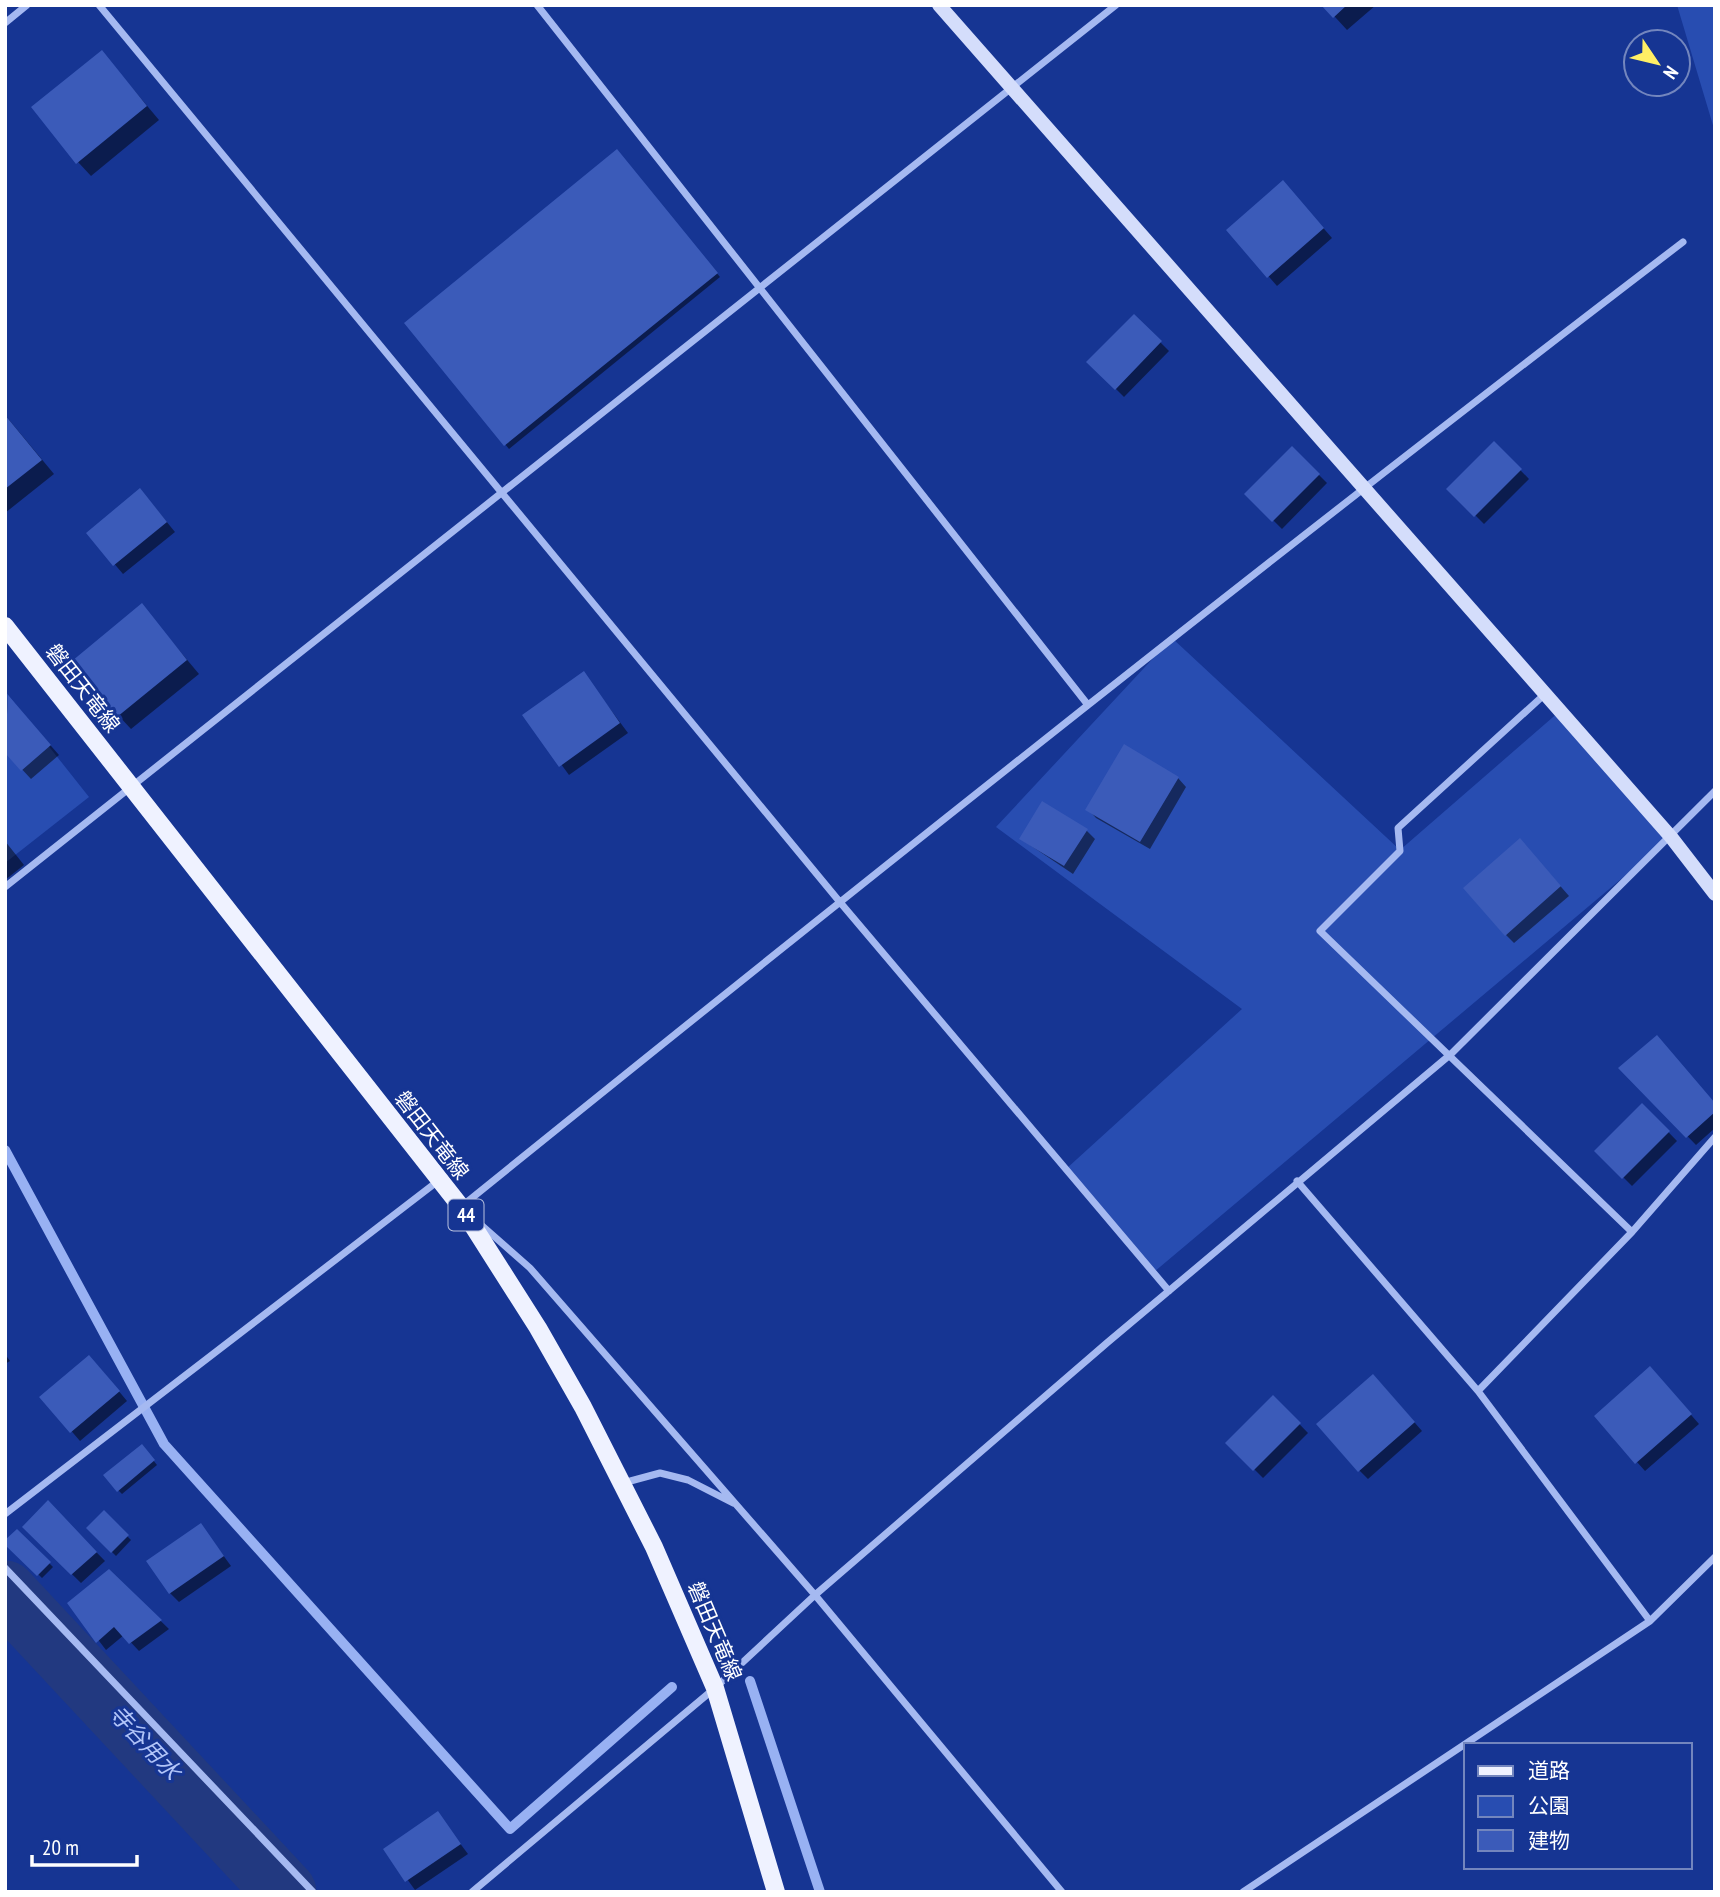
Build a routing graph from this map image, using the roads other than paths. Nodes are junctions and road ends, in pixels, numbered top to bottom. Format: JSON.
{"nodes":[{"id":1,"x":27,"y":5,"type":"edge"},
{"id":2,"x":99,"y":5,"type":"edge"},
{"id":3,"x":537,"y":5,"type":"edge"},
{"id":4,"x":939,"y":5,"type":"edge"},
{"id":5,"x":1116,"y":5,"type":"edge"},
{"id":6,"x":5,"y":23,"type":"edge"},
{"id":7,"x":1012,"y":89,"type":"junction"},
{"id":8,"x":1683,"y":242,"type":"dead end"},
{"id":9,"x":760,"y":288,"type":"junction"},
{"id":10,"x":1363,"y":487,"type":"junction"},
{"id":11,"x":499,"y":493,"type":"junction"},
{"id":12,"x":5,"y":626,"type":"edge"},
{"id":13,"x":1545,"y":694,"type":"junction"},
{"id":14,"x":1087,"y":705,"type":"junction"},
{"id":15,"x":132,"y":785,"type":"junction"},
{"id":16,"x":1715,"y":791,"type":"edge"},
{"id":17,"x":1671,"y":837,"type":"junction"},
{"id":18,"x":5,"y":887,"type":"edge"},
{"id":19,"x":1715,"y":894,"type":"edge"},
{"id":20,"x":839,"y":901,"type":"junction"},
{"id":21,"x":1451,"y":1054,"type":"junction"},
{"id":22,"x":1715,"y":1137,"type":"edge"},
{"id":23,"x":438,"y":1181,"type":"junction"},
{"id":24,"x":1297,"y":1181,"type":"junction"},
{"id":25,"x":461,"y":1207,"type":"junction"},
{"id":26,"x":1632,"y":1232,"type":"junction"},
{"id":27,"x":1169,"y":1291,"type":"junction"},
{"id":28,"x":1479,"y":1391,"type":"junction"},
{"id":29,"x":622,"y":1483,"type":"junction"},
{"id":30,"x":736,"y":1505,"type":"junction"},
{"id":31,"x":5,"y":1514,"type":"edge"},
{"id":32,"x":1715,"y":1557,"type":"edge"},
{"id":33,"x":5,"y":1568,"type":"edge"},
{"id":34,"x":815,"y":1595,"type":"junction"},
{"id":35,"x":1650,"y":1621,"type":"junction"},
{"id":36,"x":715,"y":1688,"type":"junction"},
{"id":37,"x":1467,"y":1743,"type":"edge"},
{"id":38,"x":1464,"y":1745,"type":"edge"},
{"id":39,"x":313,"y":1892,"type":"edge"},
{"id":40,"x":472,"y":1892,"type":"edge"},
{"id":41,"x":776,"y":1892,"type":"edge"},
{"id":42,"x":1062,"y":1892,"type":"edge"},
{"id":43,"x":1243,"y":1892,"type":"edge"}],
"edges":[{"from":1,"to":6,"type":"street"},
{"from":2,"to":11,"type":"street"},
{"from":3,"to":9,"type":"street"},
{"from":4,"to":7,"type":"street"},
{"from":5,"to":7,"type":"street"},
{"from":7,"to":9,"type":"street"},
{"from":7,"to":10,"type":"street"},
{"from":8,"to":10,"type":"street"},
{"from":9,"to":11,"type":"street"},
{"from":9,"to":14,"type":"street"},
{"from":10,"to":13,"type":"street"},
{"from":10,"to":14,"type":"street"},
{"from":11,"to":15,"type":"street"},
{"from":11,"to":20,"type":"street"},
{"from":12,"to":15,"type":"main road","name":"磐田天竜線","number":"44"},
{"from":13,"to":17,"type":"street"},
{"from":13,"to":21,"type":"street"},
{"from":14,"to":20,"type":"street"},
{"from":15,"to":18,"type":"street"},
{"from":15,"to":23,"type":"main road","name":"磐田天竜線","number":"44"},
{"from":16,"to":17,"type":"street"},
{"from":17,"to":19,"type":"street"},
{"from":17,"to":21,"type":"street"},
{"from":20,"to":25,"type":"street"},
{"from":20,"to":27,"type":"street"},
{"from":21,"to":24,"type":"street"},
{"from":21,"to":26,"type":"street"},
{"from":22,"to":26,"type":"street"},
{"from":23,"to":25,"type":"main road","name":"磐田天竜線","number":"44"},
{"from":23,"to":31,"type":"street"},
{"from":24,"to":27,"type":"street"},
{"from":24,"to":28,"type":"street"},
{"from":25,"to":29,"type":"main road","name":"磐田天竜線","number":"44"},
{"from":25,"to":30,"type":"street"},
{"from":26,"to":28,"type":"street"},
{"from":27,"to":34,"type":"street"},
{"from":28,"to":35,"type":"street"},
{"from":29,"to":30,"type":"street"},
{"from":29,"to":36,"type":"main road","name":"磐田天竜線","number":"44"},
{"from":30,"to":34,"type":"street"},
{"from":32,"to":35,"type":"street"},
{"from":33,"to":39,"type":"street"},
{"from":34,"to":36,"type":"street"},
{"from":34,"to":42,"type":"street"},
{"from":35,"to":37,"type":"street"},
{"from":36,"to":40,"type":"street"},
{"from":36,"to":41,"type":"main road","name":"磐田天竜線","number":"44"},
{"from":38,"to":43,"type":"street"}]}
